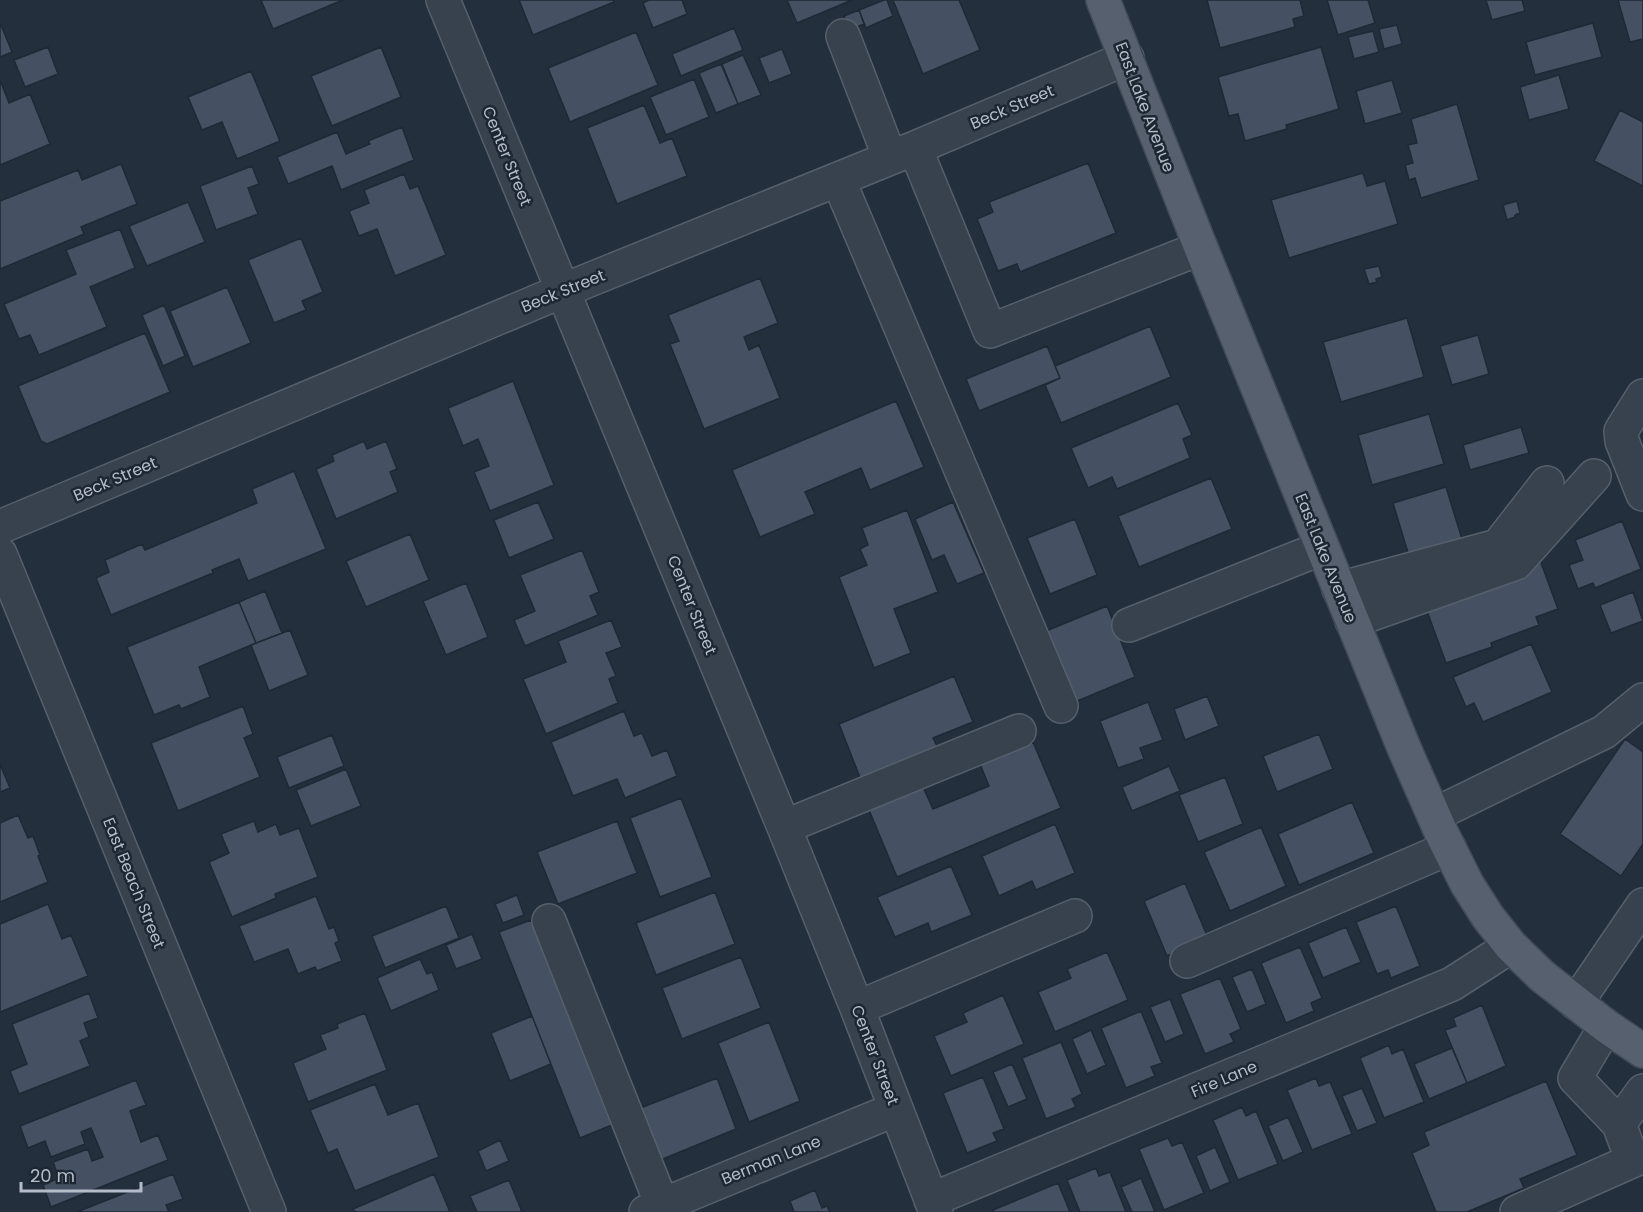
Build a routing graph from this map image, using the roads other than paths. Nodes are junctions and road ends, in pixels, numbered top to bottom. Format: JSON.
{"nodes":[{"id":1,"x":443,"y":0,"type":"edge"},
{"id":2,"x":1103,"y":0,"type":"edge"},
{"id":3,"x":843,"y":36,"type":"dead end"},
{"id":4,"x":1127,"y":58,"type":"junction"},
{"id":5,"x":903,"y":153,"type":"junction"},
{"id":6,"x":837,"y":179,"type":"junction"},
{"id":7,"x":1201,"y":248,"type":"junction"},
{"id":8,"x":562,"y":291,"type":"junction"},
{"id":9,"x":1643,"y":396,"type":"edge"},
{"id":10,"x":1594,"y":476,"type":"dead end"},
{"id":11,"x":1547,"y":483,"type":"dead end"},
{"id":12,"x":1643,"y":494,"type":"edge"},
{"id":13,"x":0,"y":527,"type":"edge"},
{"id":14,"x":1322,"y":548,"type":"junction"},
{"id":15,"x":0,"y":554,"type":"edge"},
{"id":16,"x":1339,"y":589,"type":"junction"},
{"id":17,"x":1352,"y":621,"type":"junction"},
{"id":18,"x":1129,"y":625,"type":"dead end"},
{"id":19,"x":1643,"y":700,"type":"edge"},
{"id":20,"x":1061,"y":706,"type":"dead end"},
{"id":21,"x":1019,"y":731,"type":"dead end"},
{"id":22,"x":1434,"y":815,"type":"junction"},
{"id":23,"x":784,"y":827,"type":"junction"},
{"id":24,"x":1449,"y":848,"type":"junction"},
{"id":25,"x":1643,"y":905,"type":"edge"},
{"id":26,"x":1075,"y":916,"type":"dead end"},
{"id":27,"x":549,"y":921,"type":"dead end"},
{"id":28,"x":1511,"y":946,"type":"junction"},
{"id":29,"x":1187,"y":961,"type":"dead end"},
{"id":30,"x":1576,"y":1003,"type":"junction"},
{"id":31,"x":857,"y":1008,"type":"junction"},
{"id":32,"x":1606,"y":1026,"type":"junction"},
{"id":33,"x":1643,"y":1051,"type":"edge"},
{"id":34,"x":1643,"y":1091,"type":"edge"},
{"id":35,"x":896,"y":1109,"type":"junction"},
{"id":36,"x":1619,"y":1124,"type":"junction"},
{"id":37,"x":1638,"y":1158,"type":"edge"},
{"id":38,"x":934,"y":1206,"type":"edge"},
{"id":39,"x":654,"y":1209,"type":"edge"},
{"id":40,"x":269,"y":1212,"type":"edge"},
{"id":41,"x":1518,"y":1212,"type":"edge"}],
"edges":[{"from":1,"to":8,"type":"street","name":"Center Street"},
{"from":2,"to":4,"type":"main road","name":"East Lake Avenue"},
{"from":3,"to":5,"type":"street"},
{"from":4,"to":5,"type":"street","name":"Beck Street"},
{"from":4,"to":7,"type":"main road","name":"East Lake Avenue"},
{"from":5,"to":6,"type":"street","name":"Beck Street"},
{"from":5,"to":7,"type":"street"},
{"from":6,"to":8,"type":"street","name":"Beck Street"},
{"from":6,"to":20,"type":"street"},
{"from":7,"to":14,"type":"main road","name":"East Lake Avenue"},
{"from":8,"to":13,"type":"street","name":"Beck Street"},
{"from":8,"to":23,"type":"street","name":"Center Street"},
{"from":9,"to":12,"type":"street"},
{"from":10,"to":17,"type":"street"},
{"from":11,"to":16,"type":"street"},
{"from":14,"to":16,"type":"main road","name":"East Lake Avenue"},
{"from":14,"to":18,"type":"street"},
{"from":15,"to":40,"type":"street","name":"East Beach Street"},
{"from":16,"to":17,"type":"main road","name":"East Lake Avenue"},
{"from":17,"to":22,"type":"main road","name":"East Lake Avenue"},
{"from":19,"to":22,"type":"street"},
{"from":21,"to":23,"type":"street"},
{"from":22,"to":24,"type":"main road","name":"East Lake Avenue"},
{"from":23,"to":31,"type":"street","name":"Center Street"},
{"from":24,"to":28,"type":"main road","name":"East Lake Avenue"},
{"from":24,"to":29,"type":"street"},
{"from":25,"to":30,"type":"street"},
{"from":26,"to":31,"type":"street"},
{"from":27,"to":39,"type":"street"},
{"from":28,"to":30,"type":"main road","name":"East Lake Avenue"},
{"from":28,"to":38,"type":"street","name":"Fire Lane"},
{"from":30,"to":32,"type":"main road","name":"East Lake Avenue"},
{"from":31,"to":35,"type":"street","name":"Center Street"},
{"from":32,"to":33,"type":"main road","name":"East Lake Avenue"},
{"from":32,"to":36,"type":"street"},
{"from":34,"to":36,"type":"street"},
{"from":35,"to":38,"type":"street","name":"Center Street"},
{"from":35,"to":39,"type":"street","name":"Berman Lane"},
{"from":36,"to":37,"type":"street"},
{"from":37,"to":41,"type":"street"}]}
